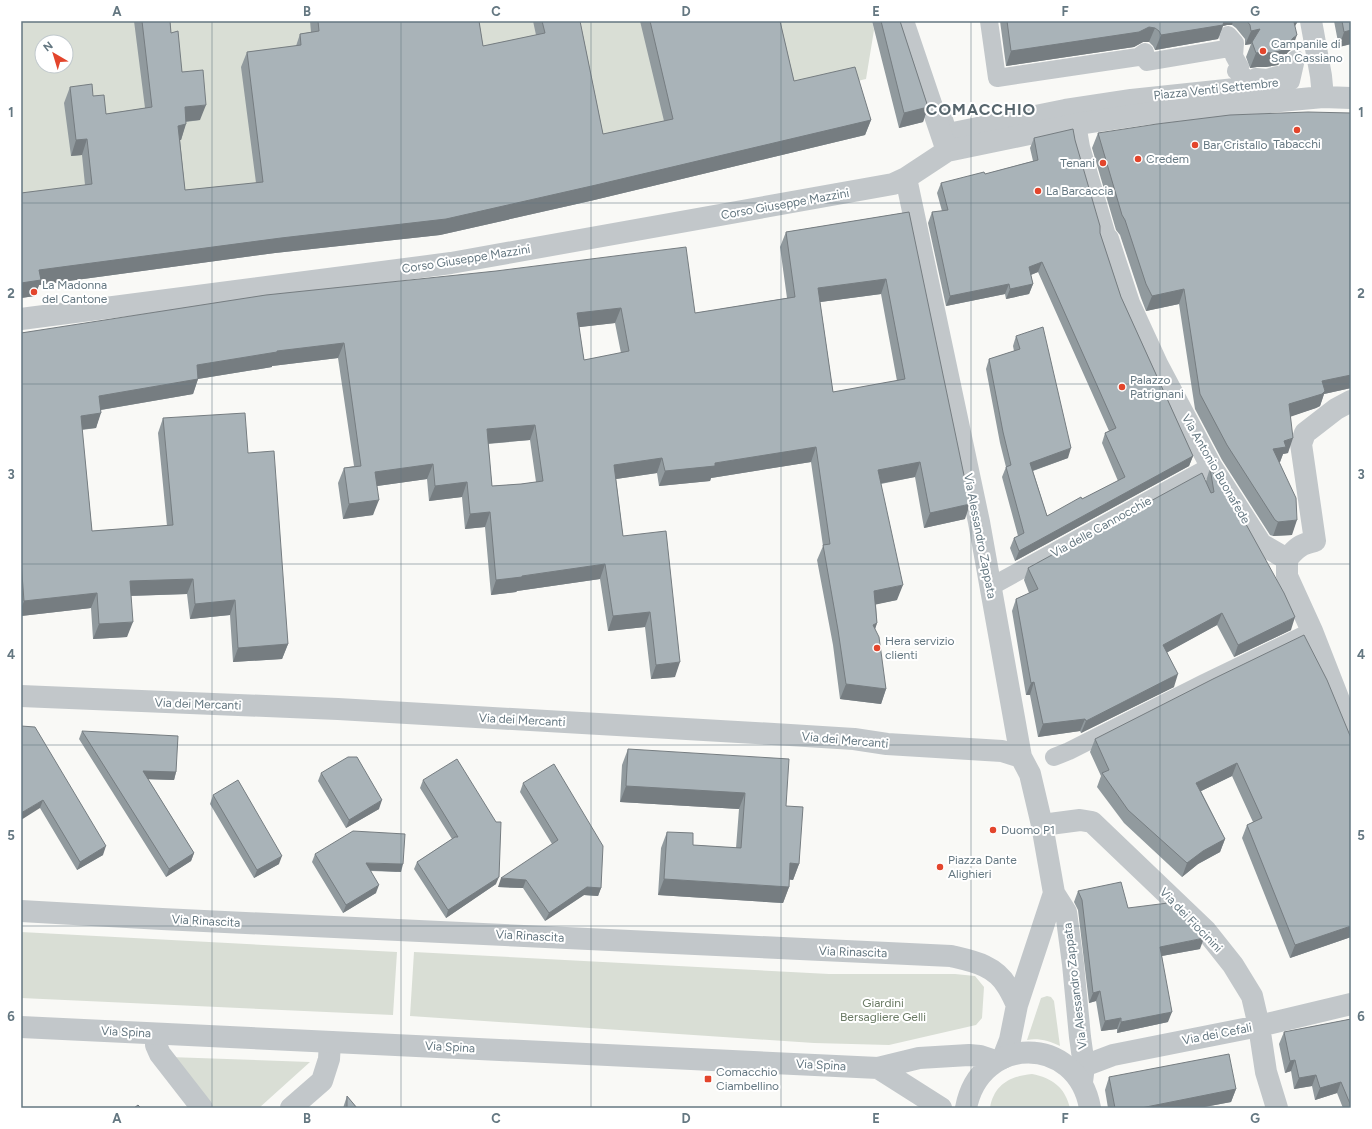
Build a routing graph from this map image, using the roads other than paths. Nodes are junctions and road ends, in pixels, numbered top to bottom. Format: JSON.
{"nodes":[{"id":1,"x":903,"y":21,"type":"edge"},
{"id":2,"x":913,"y":21,"type":"edge"},
{"id":3,"x":989,"y":21,"type":"edge"},
{"id":4,"x":1311,"y":21,"type":"edge"},
{"id":5,"x":1323,"y":97,"type":"junction"},
{"id":6,"x":1351,"y":98,"type":"edge"},
{"id":7,"x":1077,"y":124,"type":"junction"},
{"id":8,"x":947,"y":151,"type":"junction"},
{"id":9,"x":906,"y":178,"type":"junction"},
{"id":10,"x":1108,"y":239,"type":"joint"},
{"id":11,"x":21,"y":319,"type":"edge"},
{"id":12,"x":1351,"y":401,"type":"edge"},
{"id":13,"x":1211,"y":466,"type":"junction"},
{"id":14,"x":1287,"y":559,"type":"junction"},
{"id":15,"x":990,"y":587,"type":"junction"},
{"id":16,"x":1312,"y":631,"type":"junction"},
{"id":17,"x":21,"y":696,"type":"edge"},
{"id":18,"x":1351,"y":731,"type":"edge"},
{"id":19,"x":1021,"y":757,"type":"junction"},
{"id":20,"x":1054,"y":757,"type":"dead end"},
{"id":21,"x":1042,"y":825,"type":"junction"},
{"id":22,"x":1054,"y":893,"type":"junction"},
{"id":23,"x":21,"y":911,"type":"edge"},
{"id":24,"x":1351,"y":1004,"type":"edge"},
{"id":25,"x":1017,"y":1005,"type":"junction"},
{"id":26,"x":1259,"y":1026,"type":"junction"},
{"id":27,"x":21,"y":1027,"type":"edge"},
{"id":28,"x":156,"y":1034,"type":"junction"},
{"id":29,"x":330,"y":1042,"type":"junction"},
{"id":30,"x":999,"y":1060,"type":"junction"},
{"id":31,"x":878,"y":1068,"type":"junction"},
{"id":32,"x":1083,"y":1074,"type":"junction"},
{"id":33,"x":202,"y":1108,"type":"edge"},
{"id":34,"x":291,"y":1108,"type":"edge"},
{"id":35,"x":941,"y":1108,"type":"edge"},
{"id":36,"x":966,"y":1108,"type":"edge"},
{"id":37,"x":1090,"y":1108,"type":"edge"},
{"id":38,"x":1277,"y":1108,"type":"edge"}],
"edges":[{"from":1,"to":8,"type":"street"},
{"from":2,"to":3,"type":"street","name":"Piazza Venti Settembre"},
{"from":4,"to":5,"type":"street"},
{"from":5,"to":6,"type":"street","name":"Piazza Venti Settembre"},
{"from":5,"to":7,"type":"street","name":"Piazza Venti Settembre"},
{"from":7,"to":8,"type":"street","name":"Piazza Venti Settembre"},
{"from":7,"to":10,"type":"street","name":"Via Antonio Buonafede"},
{"from":8,"to":9,"type":"street","name":"Piazza Venti Settembre"},
{"from":9,"to":11,"type":"street","name":"Corso Giuseppe Mazzini"},
{"from":9,"to":15,"type":"street","name":"Via Alessandro Zappata"},
{"from":10,"to":13,"type":"street","name":"Via Antonio Buonafede"},
{"from":12,"to":14,"type":"street"},
{"from":13,"to":14,"type":"street","name":"Via Antonio Buonafede"},
{"from":13,"to":15,"type":"street","name":"Via delle Cannocchie"},
{"from":14,"to":16,"type":"street"},
{"from":15,"to":19,"type":"street","name":"Via Alessandro Zappata"},
{"from":16,"to":18,"type":"street"},
{"from":16,"to":20,"type":"street"},
{"from":17,"to":19,"type":"street","name":"Via dei Mercanti"},
{"from":19,"to":21,"type":"street","name":"Via Alessandro Zappata"},
{"from":21,"to":22,"type":"street","name":"Via Alessandro Zappata"},
{"from":21,"to":26,"type":"street","name":"Via dei Fiocinini"},
{"from":22,"to":25,"type":"street","name":"Via Alessandro Zappata"},
{"from":22,"to":32,"type":"street","name":"Via Alessandro Zappata"},
{"from":23,"to":25,"type":"street","name":"Via Rinascita"},
{"from":24,"to":26,"type":"street","name":"Via dei Cefali"},
{"from":25,"to":30,"type":"street","name":"Via Alessandro Zappata"},
{"from":26,"to":32,"type":"street","name":"Via dei Cefali"},
{"from":26,"to":38,"type":"street","name":"Via dei Fiocinini"},
{"from":27,"to":28,"type":"street","name":"Via Spina"},
{"from":28,"to":29,"type":"street","name":"Via Spina"},
{"from":28,"to":33,"type":"street"},
{"from":29,"to":31,"type":"street","name":"Via Spina"},
{"from":29,"to":34,"type":"street"},
{"from":30,"to":31,"type":"street","name":"Via Spina"},
{"from":30,"to":32,"type":"street"},
{"from":30,"to":36,"type":"street"},
{"from":31,"to":35,"type":"street","name":"Via Spina"},
{"from":32,"to":37,"type":"street"}]}
